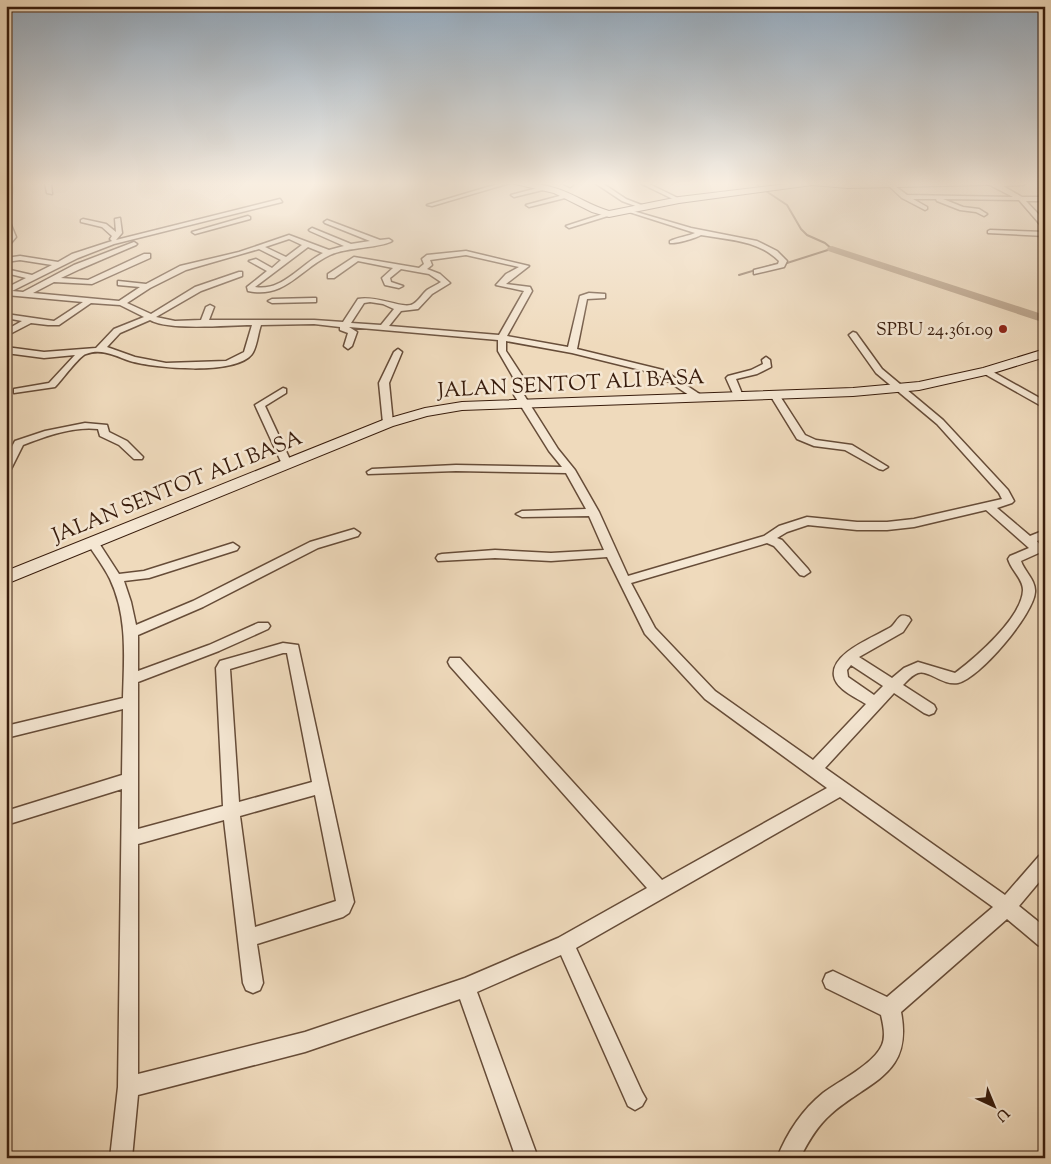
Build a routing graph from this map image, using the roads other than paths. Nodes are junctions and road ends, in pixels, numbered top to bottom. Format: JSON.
{"nodes":[{"id":1,"x":13,"y":237,"type":"edge"},
{"id":2,"x":114,"y":237,"type":"edge"},
{"id":3,"x":137,"y":237,"type":"edge"},
{"id":4,"x":288,"y":237,"type":"edge"},
{"id":5,"x":290,"y":237,"type":"edge"},
{"id":6,"x":328,"y":237,"type":"edge"},
{"id":7,"x":366,"y":237,"type":"edge"},
{"id":8,"x":682,"y":237,"type":"edge"},
{"id":9,"x":727,"y":237,"type":"edge"},
{"id":10,"x":389,"y":241,"type":"dead end"},
{"id":11,"x":378,"y":242,"type":"junction"},
{"id":12,"x":672,"y":242,"type":"dead end"},
{"id":13,"x":139,"y":243,"type":"dead end"},
{"id":14,"x":112,"y":244,"type":"junction"},
{"id":15,"x":307,"y":244,"type":"junction"},
{"id":16,"x":129,"y":246,"type":"junction"},
{"id":17,"x":259,"y":247,"type":"junction"},
{"id":18,"x":6,"y":248,"type":"edge"},
{"id":19,"x":352,"y":248,"type":"junction"},
{"id":20,"x":6,"y":251,"type":"edge"},
{"id":21,"x":329,"y":253,"type":"junction"},
{"id":22,"x":147,"y":256,"type":"junction"},
{"id":23,"x":16,"y":259,"type":"junction"},
{"id":24,"x":6,"y":260,"type":"edge"},
{"id":25,"x":157,"y":260,"type":"dead end"},
{"id":26,"x":286,"y":260,"type":"junction"},
{"id":27,"x":253,"y":261,"type":"dead end"},
{"id":28,"x":59,"y":264,"type":"junction"},
{"id":29,"x":400,"y":267,"type":"junction"},
{"id":30,"x":230,"y":270,"type":"dead end"},
{"id":31,"x":273,"y":271,"type":"junction"},
{"id":32,"x":419,"y":271,"type":"junction"},
{"id":33,"x":6,"y":272,"type":"edge"},
{"id":34,"x":757,"y":272,"type":"dead end"},
{"id":35,"x":239,"y":274,"type":"junction"},
{"id":36,"x":331,"y":276,"type":"dead end"},
{"id":37,"x":33,"y":277,"type":"junction"},
{"id":38,"x":52,"y":280,"type":"junction"},
{"id":39,"x":121,"y":283,"type":"dead end"},
{"id":40,"x":257,"y":283,"type":"junction"},
{"id":41,"x":148,"y":286,"type":"junction"},
{"id":42,"x":399,"y":286,"type":"dead end"},
{"id":43,"x":6,"y":292,"type":"edge"},
{"id":44,"x":24,"y":295,"type":"junction"},
{"id":45,"x":602,"y":296,"type":"dead end"},
{"id":46,"x":313,"y":300,"type":"dead end"},
{"id":47,"x":88,"y":302,"type":"junction"},
{"id":48,"x":121,"y":303,"type":"junction"},
{"id":49,"x":210,"y":307,"type":"dead end"},
{"id":50,"x":399,"y":309,"type":"junction"},
{"id":51,"x":6,"y":316,"type":"edge"},
{"id":52,"x":151,"y":317,"type":"junction"},
{"id":53,"x":266,"y":317,"type":"junction"},
{"id":54,"x":30,"y":320,"type":"junction"},
{"id":55,"x":204,"y":324,"type":"junction"},
{"id":56,"x":346,"y":324,"type":"junction"},
{"id":57,"x":384,"y":327,"type":"junction"},
{"id":58,"x":6,"y":334,"type":"edge"},
{"id":59,"x":853,"y":335,"type":"dead end"},
{"id":60,"x":502,"y":338,"type":"junction"},
{"id":61,"x":348,"y":346,"type":"dead end"},
{"id":62,"x":102,"y":348,"type":"junction"},
{"id":63,"x":6,"y":350,"type":"edge"},
{"id":64,"x":572,"y":350,"type":"junction"},
{"id":65,"x":398,"y":352,"type":"dead end"},
{"id":66,"x":81,"y":353,"type":"junction"},
{"id":67,"x":1045,"y":353,"type":"edge"},
{"id":68,"x":766,"y":360,"type":"dead end"},
{"id":69,"x":986,"y":370,"type":"junction"},
{"id":70,"x":899,"y":388,"type":"junction"},
{"id":71,"x":17,"y":391,"type":"dead end"},
{"id":72,"x":283,"y":391,"type":"dead end"},
{"id":73,"x":775,"y":395,"type":"junction"},
{"id":74,"x":738,"y":396,"type":"junction"},
{"id":75,"x":698,"y":397,"type":"junction"},
{"id":76,"x":524,"y":403,"type":"junction"},
{"id":77,"x":1045,"y":405,"type":"edge"},
{"id":78,"x":388,"y":423,"type":"junction"},
{"id":79,"x":138,"y":457,"type":"dead end"},
{"id":80,"x":287,"y":464,"type":"junction"},
{"id":81,"x":883,"y":467,"type":"dead end"},
{"id":82,"x":6,"y":469,"type":"edge"},
{"id":83,"x":570,"y":470,"type":"junction"},
{"id":84,"x":372,"y":472,"type":"dead end"},
{"id":85,"x":990,"y":506,"type":"junction"},
{"id":86,"x":593,"y":512,"type":"junction"},
{"id":87,"x":522,"y":514,"type":"dead end"},
{"id":88,"x":354,"y":533,"type":"dead end"},
{"id":89,"x":1045,"y":534,"type":"edge"},
{"id":90,"x":768,"y":539,"type":"junction"},
{"id":91,"x":1030,"y":540,"type":"junction"},
{"id":92,"x":93,"y":543,"type":"junction"},
{"id":93,"x":233,"y":547,"type":"dead end"},
{"id":94,"x":612,"y":553,"type":"junction"},
{"id":95,"x":442,"y":558,"type":"dead end"},
{"id":96,"x":804,"y":572,"type":"dead end"},
{"id":97,"x":6,"y":578,"type":"edge"},
{"id":98,"x":116,"y":578,"type":"junction"},
{"id":99,"x":624,"y":581,"type":"junction"},
{"id":100,"x":904,"y":620,"type":"dead end"},
{"id":101,"x":263,"y":626,"type":"dead end"},
{"id":102,"x":131,"y":632,"type":"junction"},
{"id":103,"x":850,"y":658,"type":"junction"},
{"id":104,"x":455,"y":662,"type":"dead end"},
{"id":105,"x":132,"y":679,"type":"junction"},
{"id":106,"x":892,"y":686,"type":"junction"},
{"id":107,"x":130,"y":702,"type":"junction"},
{"id":108,"x":876,"y":703,"type":"junction"},
{"id":109,"x":929,"y":709,"type":"dead end"},
{"id":110,"x":6,"y":730,"type":"edge"},
{"id":111,"x":814,"y":770,"type":"junction"},
{"id":112,"x":129,"y":780,"type":"junction"},
{"id":113,"x":322,"y":786,"type":"junction"},
{"id":114,"x":841,"y":788,"type":"junction"},
{"id":115,"x":231,"y":811,"type":"junction"},
{"id":116,"x":6,"y":818,"type":"edge"},
{"id":117,"x":129,"y":839,"type":"junction"},
{"id":118,"x":1045,"y":862,"type":"edge"},
{"id":119,"x":661,"y":891,"type":"junction"},
{"id":120,"x":1007,"y":907,"type":"junction"},
{"id":121,"x":247,"y":938,"type":"junction"},
{"id":122,"x":1045,"y":939,"type":"edge"},
{"id":123,"x":565,"y":944,"type":"junction"},
{"id":124,"x":833,"y":981,"type":"dead end"},
{"id":125,"x":253,"y":983,"type":"dead end"},
{"id":126,"x":466,"y":987,"type":"junction"},
{"id":127,"x":890,"y":1008,"type":"junction"},
{"id":128,"x":128,"y":1087,"type":"junction"},
{"id":129,"x":635,"y":1099,"type":"dead end"},
{"id":130,"x":121,"y":1158,"type":"edge"},
{"id":131,"x":527,"y":1158,"type":"edge"},
{"id":132,"x":788,"y":1158,"type":"edge"}],
"edges":[{"from":1,"to":18,"type":"street"},
{"from":2,"to":14,"type":"street"},
{"from":3,"to":14,"type":"street"},
{"from":4,"to":17,"type":"street"},
{"from":5,"to":15,"type":"street"},
{"from":6,"to":19,"type":"street"},
{"from":7,"to":11,"type":"street"},
{"from":8,"to":12,"type":"street"},
{"from":9,"to":34,"type":"street"},
{"from":10,"to":11,"type":"street"},
{"from":11,"to":19,"type":"street"},
{"from":13,"to":16,"type":"street"},
{"from":14,"to":28,"type":"street"},
{"from":15,"to":21,"type":"street"},
{"from":15,"to":26,"type":"street"},
{"from":16,"to":22,"type":"street"},
{"from":16,"to":38,"type":"street"},
{"from":17,"to":26,"type":"street"},
{"from":17,"to":41,"type":"street"},
{"from":19,"to":21,"type":"street"},
{"from":20,"to":23,"type":"street"},
{"from":21,"to":40,"type":"street"},
{"from":22,"to":25,"type":"street"},
{"from":22,"to":38,"type":"street"},
{"from":23,"to":24,"type":"street"},
{"from":23,"to":28,"type":"street"},
{"from":26,"to":31,"type":"street"},
{"from":27,"to":31,"type":"street"},
{"from":28,"to":37,"type":"street"},
{"from":29,"to":32,"type":"street"},
{"from":29,"to":36,"type":"street"},
{"from":29,"to":42,"type":"street"},
{"from":30,"to":35,"type":"street"},
{"from":31,"to":40,"type":"street"},
{"from":32,"to":50,"type":"street"},
{"from":32,"to":60,"type":"street"},
{"from":33,"to":37,"type":"street"},
{"from":35,"to":40,"type":"street"},
{"from":35,"to":52,"type":"street"},
{"from":37,"to":43,"type":"street"},
{"from":38,"to":44,"type":"street"},
{"from":39,"to":41,"type":"street"},
{"from":41,"to":48,"type":"street"},
{"from":43,"to":44,"type":"street"},
{"from":44,"to":47,"type":"street"},
{"from":45,"to":64,"type":"street"},
{"from":46,"to":53,"type":"street"},
{"from":47,"to":48,"type":"street"},
{"from":47,"to":54,"type":"street"},
{"from":48,"to":52,"type":"street"},
{"from":49,"to":55,"type":"street"},
{"from":50,"to":56,"type":"street"},
{"from":50,"to":57,"type":"street"},
{"from":51,"to":54,"type":"street"},
{"from":52,"to":55,"type":"street"},
{"from":52,"to":62,"type":"street"},
{"from":53,"to":55,"type":"street"},
{"from":53,"to":56,"type":"street"},
{"from":53,"to":62,"type":"street"},
{"from":54,"to":58,"type":"street"},
{"from":56,"to":57,"type":"street"},
{"from":56,"to":61,"type":"street"},
{"from":57,"to":60,"type":"street"},
{"from":59,"to":70,"type":"street"},
{"from":60,"to":64,"type":"street"},
{"from":60,"to":76,"type":"street"},
{"from":62,"to":66,"type":"street"},
{"from":63,"to":66,"type":"street"},
{"from":64,"to":75,"type":"street"},
{"from":65,"to":78,"type":"street"},
{"from":66,"to":71,"type":"street"},
{"from":67,"to":69,"type":"main road","name":"JALAN SENTOT ALI BASA"},
{"from":68,"to":74,"type":"street"},
{"from":69,"to":70,"type":"main road","name":"JALAN SENTOT ALI BASA"},
{"from":69,"to":77,"type":"street"},
{"from":70,"to":73,"type":"main road","name":"JALAN SENTOT ALI BASA"},
{"from":70,"to":85,"type":"street"},
{"from":72,"to":80,"type":"street"},
{"from":73,"to":74,"type":"main road","name":"JALAN SENTOT ALI BASA"},
{"from":73,"to":81,"type":"street"},
{"from":74,"to":75,"type":"main road","name":"JALAN SENTOT ALI BASA"},
{"from":75,"to":76,"type":"main road","name":"JALAN SENTOT ALI BASA"},
{"from":76,"to":78,"type":"main road","name":"JALAN SENTOT ALI BASA"},
{"from":76,"to":83,"type":"street"},
{"from":78,"to":80,"type":"main road","name":"JALAN SENTOT ALI BASA"},
{"from":79,"to":82,"type":"street"},
{"from":80,"to":92,"type":"main road","name":"JALAN SENTOT ALI BASA"},
{"from":83,"to":84,"type":"street"},
{"from":83,"to":86,"type":"street"},
{"from":85,"to":90,"type":"street"},
{"from":85,"to":91,"type":"street"},
{"from":86,"to":87,"type":"street"},
{"from":86,"to":94,"type":"street"},
{"from":88,"to":102,"type":"street"},
{"from":89,"to":91,"type":"street"},
{"from":90,"to":96,"type":"street"},
{"from":90,"to":99,"type":"street"},
{"from":91,"to":106,"type":"street"},
{"from":92,"to":97,"type":"main road","name":"JALAN SENTOT ALI BASA"},
{"from":92,"to":98,"type":"street"},
{"from":93,"to":98,"type":"street"},
{"from":94,"to":95,"type":"street"},
{"from":94,"to":99,"type":"street"},
{"from":98,"to":102,"type":"street"},
{"from":99,"to":111,"type":"street"},
{"from":100,"to":103,"type":"street"},
{"from":101,"to":105,"type":"street"},
{"from":102,"to":105,"type":"street"},
{"from":103,"to":106,"type":"street"},
{"from":103,"to":108,"type":"street"},
{"from":104,"to":119,"type":"street"},
{"from":105,"to":107,"type":"street"},
{"from":106,"to":108,"type":"street"},
{"from":106,"to":109,"type":"street"},
{"from":107,"to":110,"type":"street"},
{"from":107,"to":112,"type":"street"},
{"from":108,"to":111,"type":"street"},
{"from":111,"to":114,"type":"street"},
{"from":112,"to":116,"type":"street"},
{"from":112,"to":117,"type":"street"},
{"from":113,"to":115,"type":"street"},
{"from":113,"to":115,"type":"street"},
{"from":113,"to":121,"type":"street"},
{"from":114,"to":119,"type":"street"},
{"from":114,"to":120,"type":"street"},
{"from":115,"to":117,"type":"street"},
{"from":115,"to":121,"type":"street"},
{"from":117,"to":128,"type":"street"},
{"from":118,"to":120,"type":"street"},
{"from":119,"to":123,"type":"street"},
{"from":120,"to":122,"type":"street"},
{"from":120,"to":127,"type":"street"},
{"from":121,"to":125,"type":"street"},
{"from":123,"to":126,"type":"street"},
{"from":123,"to":129,"type":"street"},
{"from":124,"to":127,"type":"street"},
{"from":126,"to":128,"type":"street"},
{"from":126,"to":131,"type":"street"},
{"from":127,"to":132,"type":"street"},
{"from":128,"to":130,"type":"street"}]}
